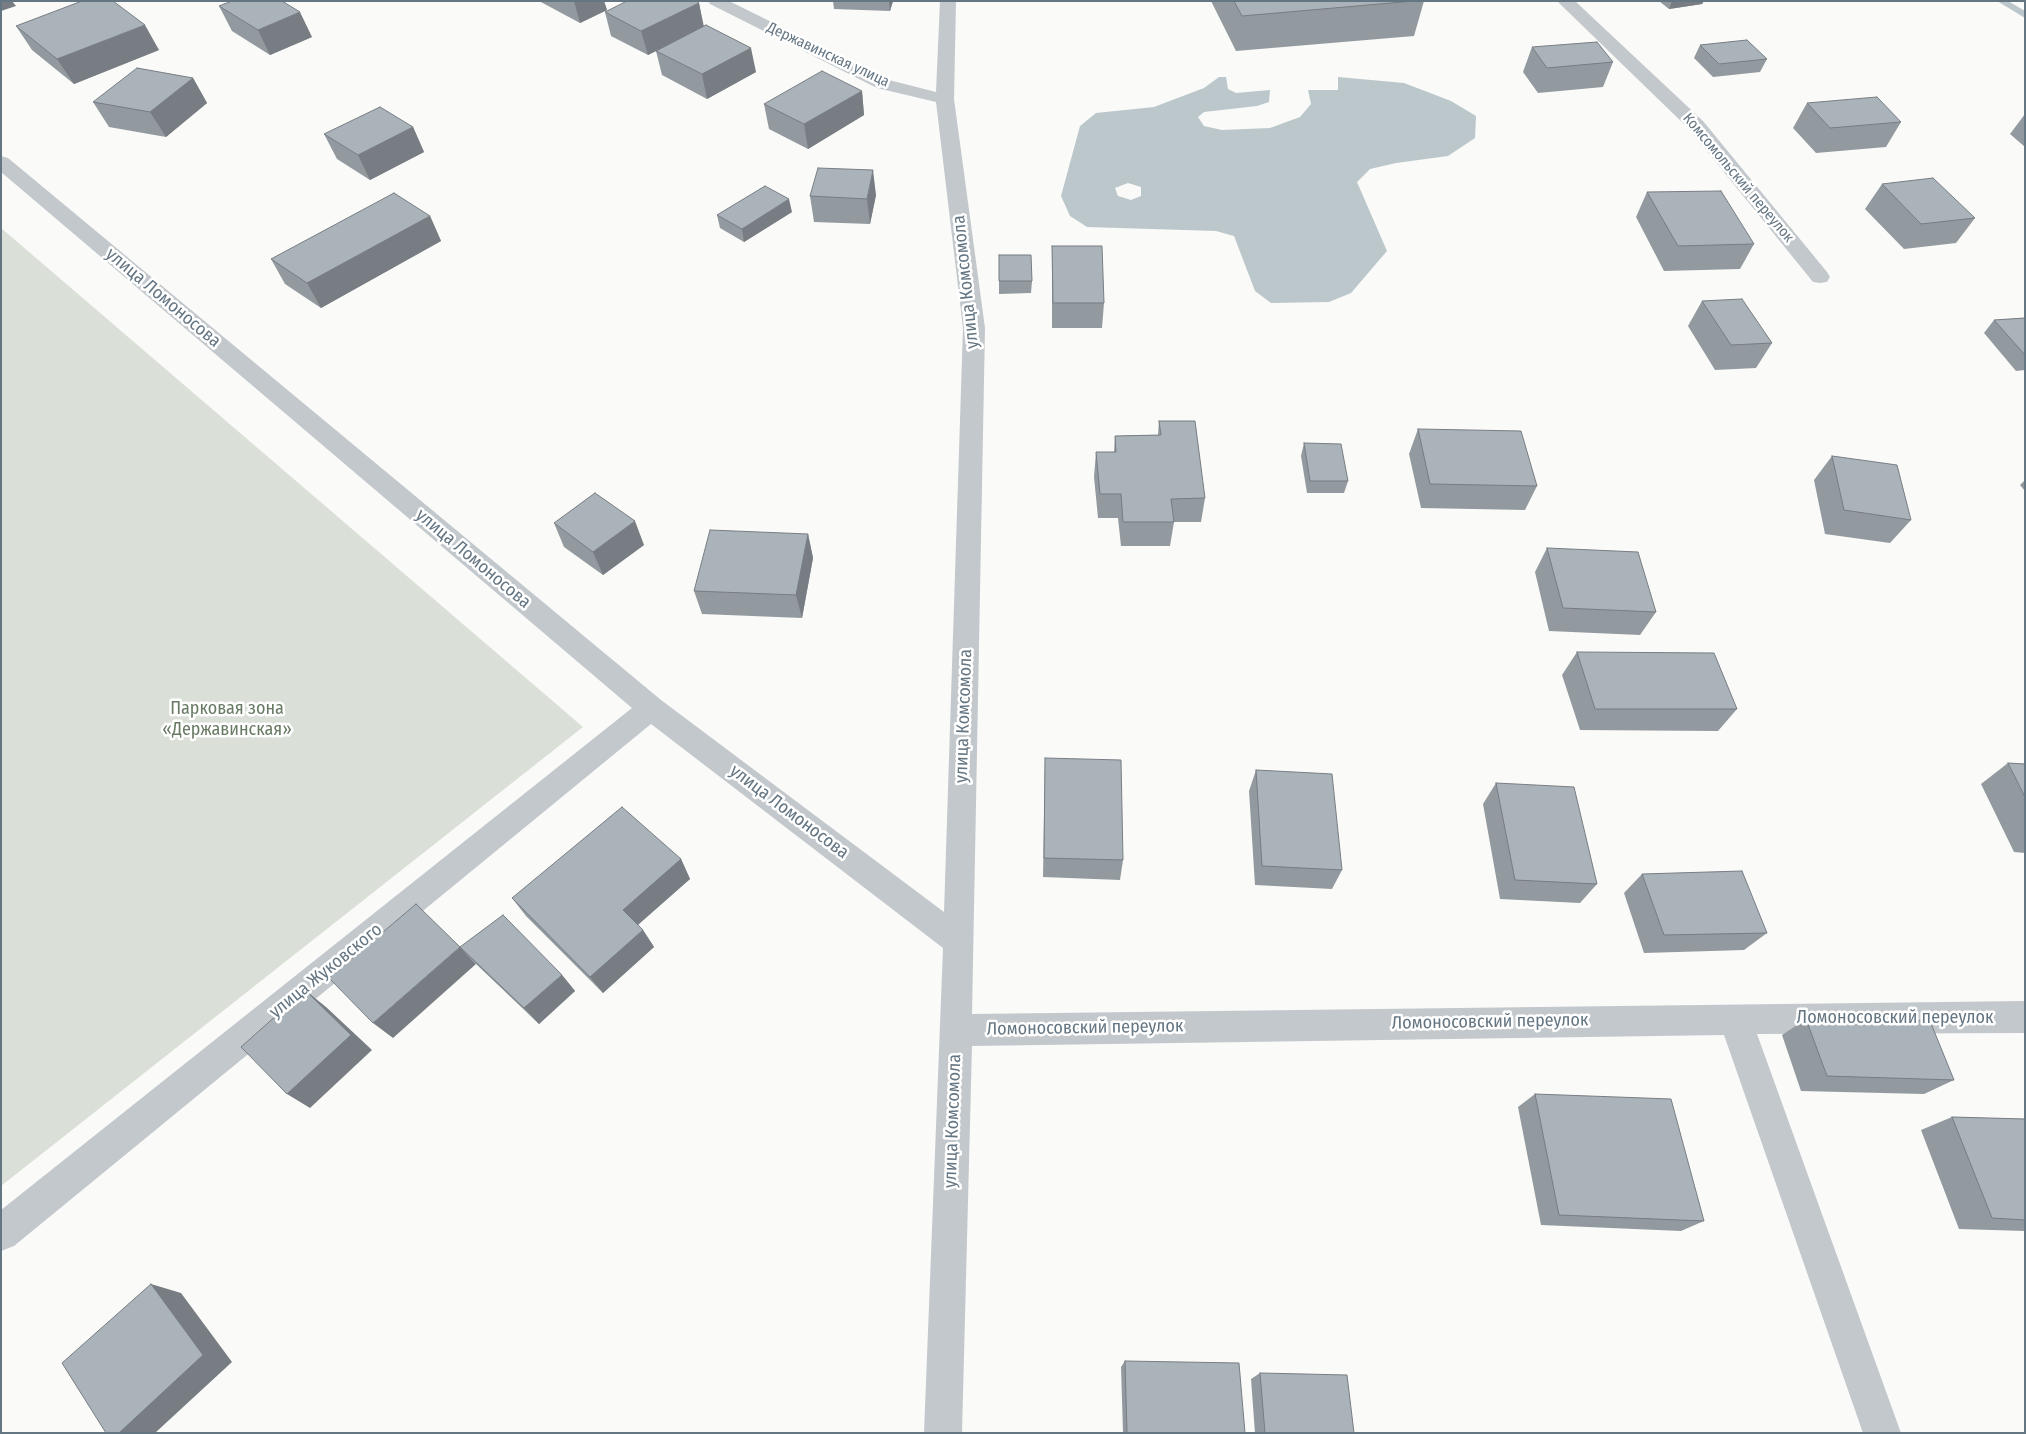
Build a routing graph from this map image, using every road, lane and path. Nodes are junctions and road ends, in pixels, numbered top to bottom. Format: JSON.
{"nodes":[{"id":1,"x":716,"y":1,"type":"edge"},
{"id":2,"x":948,"y":1,"type":"edge"},
{"id":3,"x":1565,"y":1,"type":"edge"},
{"id":4,"x":945,"y":98,"type":"junction"},
{"id":5,"x":1,"y":162,"type":"edge"},
{"id":6,"x":1820,"y":277,"type":"dead end"},
{"id":7,"x":651,"y":708,"type":"junction"},
{"id":8,"x":957,"y":940,"type":"junction"},
{"id":9,"x":2025,"y":1017,"type":"edge"},
{"id":10,"x":1735,"y":1019,"type":"junction"},
{"id":11,"x":956,"y":1030,"type":"junction"},
{"id":12,"x":1,"y":1233,"type":"edge"},
{"id":13,"x":943,"y":1433,"type":"edge"},
{"id":14,"x":1882,"y":1433,"type":"edge"}],
"edges":[{"from":1,"to":4,"type":"street","name":"Державинская улица"},
{"from":2,"to":4,"type":"street","name":"улица Комсомола"},
{"from":3,"to":6,"type":"street","name":"Комсомольский переулок"},
{"from":4,"to":8,"type":"street","name":"улица Комсомола"},
{"from":5,"to":7,"type":"street","name":"улица Ломоносова"},
{"from":7,"to":8,"type":"street","name":"улица Ломоносова"},
{"from":7,"to":12,"type":"street","name":"улица Жуковского"},
{"from":8,"to":11,"type":"street","name":"улица Комсомола"},
{"from":9,"to":10,"type":"street","name":"Ломоносовский переулок"},
{"from":10,"to":11,"type":"street","name":"Ломоносовский переулок"},
{"from":10,"to":14,"type":"street"},
{"from":11,"to":13,"type":"street","name":"улица Комсомола"}]}
